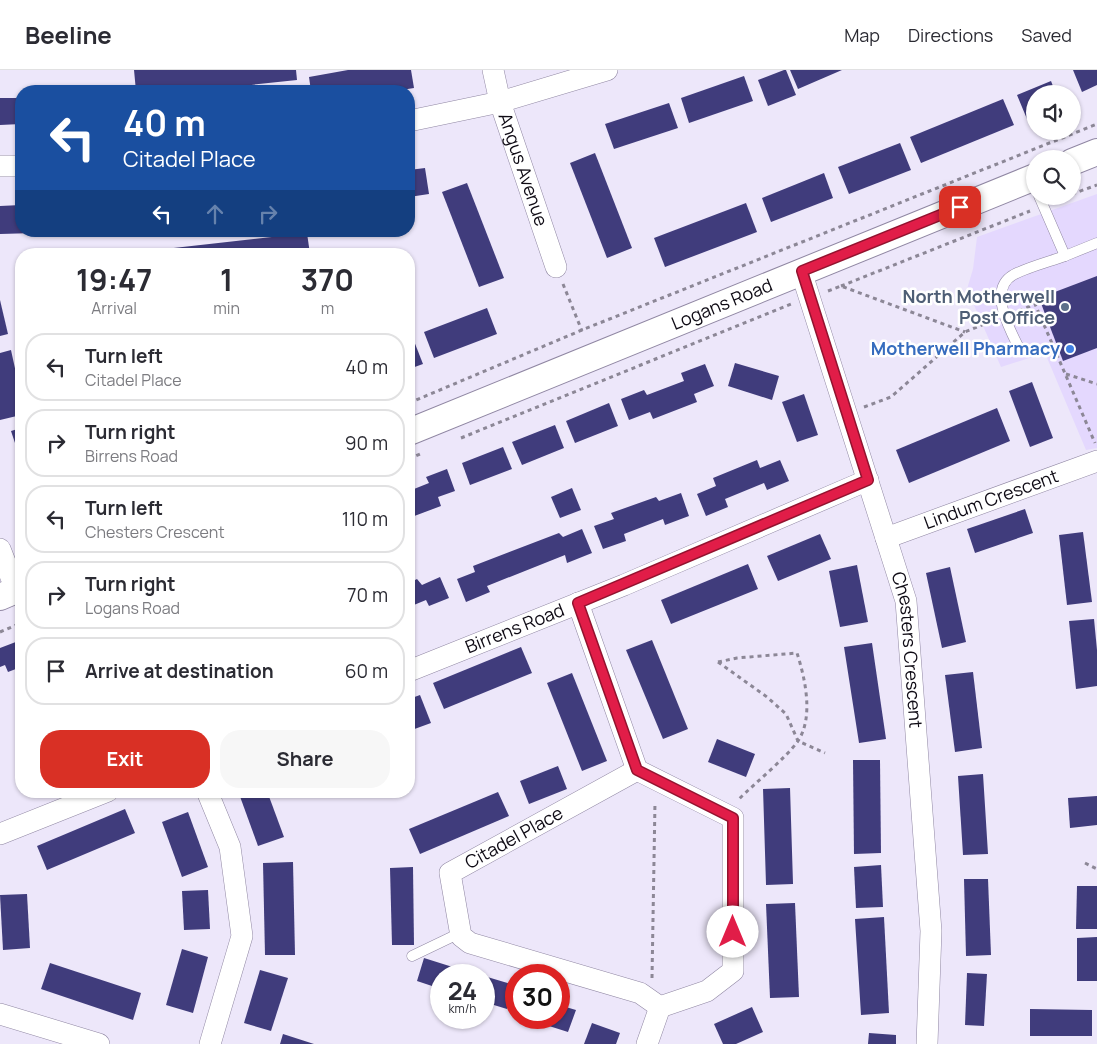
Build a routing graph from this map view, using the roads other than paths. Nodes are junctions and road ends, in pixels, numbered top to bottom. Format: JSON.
{"nodes":[{"id":1,"x":492,"y":70,"type":"edge"},
{"id":2,"x":607,"y":70,"type":"edge"},
{"id":3,"x":500,"y":102,"type":"junction"},
{"id":4,"x":415,"y":120,"type":"edge"},
{"id":5,"x":1097,"y":152,"type":"edge"},
{"id":6,"x":1081,"y":158,"type":"edge"},
{"id":7,"x":0,"y":166,"type":"edge"},
{"id":8,"x":15,"y":166,"type":"edge"},
{"id":9,"x":1026,"y":193,"type":"edge"},
{"id":10,"x":1043,"y":205,"type":"edge"},
{"id":11,"x":1097,"y":243,"type":"edge"},
{"id":12,"x":1064,"y":256,"type":"junction"},
{"id":13,"x":556,"y":267,"type":"road end"},
{"id":14,"x":802,"y":271,"type":"junction"},
{"id":15,"x":1020,"y":350,"type":"dead end"},
{"id":16,"x":415,"y":430,"type":"edge"},
{"id":17,"x":1097,"y":461,"type":"edge"},
{"id":18,"x":868,"y":480,"type":"junction"},
{"id":19,"x":886,"y":538,"type":"junction"},
{"id":20,"x":0,"y":550,"type":"edge"},
{"id":21,"x":12,"y":591,"type":"edge"},
{"id":22,"x":578,"y":603,"type":"junction"},
{"id":23,"x":415,"y":669,"type":"edge"},
{"id":24,"x":646,"y":774,"type":"junction"},
{"id":25,"x":90,"y":798,"type":"edge"},
{"id":26,"x":210,"y":798,"type":"edge"},
{"id":27,"x":0,"y":834,"type":"edge"},
{"id":28,"x":460,"y":933,"type":"junction"},
{"id":29,"x":412,"y":956,"type":"dead end"},
{"id":30,"x":660,"y":1007,"type":"junction"},
{"id":31,"x":0,"y":1014,"type":"edge"},
{"id":32,"x":99,"y":1044,"type":"edge"},
{"id":33,"x":210,"y":1044,"type":"edge"},
{"id":34,"x":647,"y":1044,"type":"edge"},
{"id":35,"x":926,"y":1044,"type":"edge"}],
"edges":[{"from":1,"to":3,"type":"street","name":"Angus Avenue"},
{"from":2,"to":3,"type":"street"},
{"from":3,"to":4,"type":"street"},
{"from":3,"to":13,"type":"street","name":"Angus Avenue"},
{"from":5,"to":6,"type":"street"},
{"from":7,"to":8,"type":"street"},
{"from":9,"to":14,"type":"street","name":"Logans Road"},
{"from":10,"to":12,"type":"lane"},
{"from":11,"to":12,"type":"lane"},
{"from":12,"to":15,"type":"lane"},
{"from":14,"to":16,"type":"street","name":"Logans Road"},
{"from":14,"to":18,"type":"street","name":"Chesters Crescent"},
{"from":17,"to":19,"type":"street","name":"Lindum Crescent"},
{"from":18,"to":19,"type":"street","name":"Chesters Crescent"},
{"from":18,"to":22,"type":"street","name":"Birrens Road"},
{"from":19,"to":35,"type":"street","name":"Chesters Crescent"},
{"from":20,"to":21,"type":"street"},
{"from":22,"to":23,"type":"street","name":"Birrens Road"},
{"from":22,"to":24,"type":"street"},
{"from":24,"to":28,"type":"street","name":"Citadel Place"},
{"from":24,"to":30,"type":"street"},
{"from":25,"to":27,"type":"street"},
{"from":26,"to":33,"type":"street"},
{"from":28,"to":29,"type":"lane"},
{"from":28,"to":30,"type":"street"},
{"from":30,"to":34,"type":"street"},
{"from":31,"to":32,"type":"street"}]}
